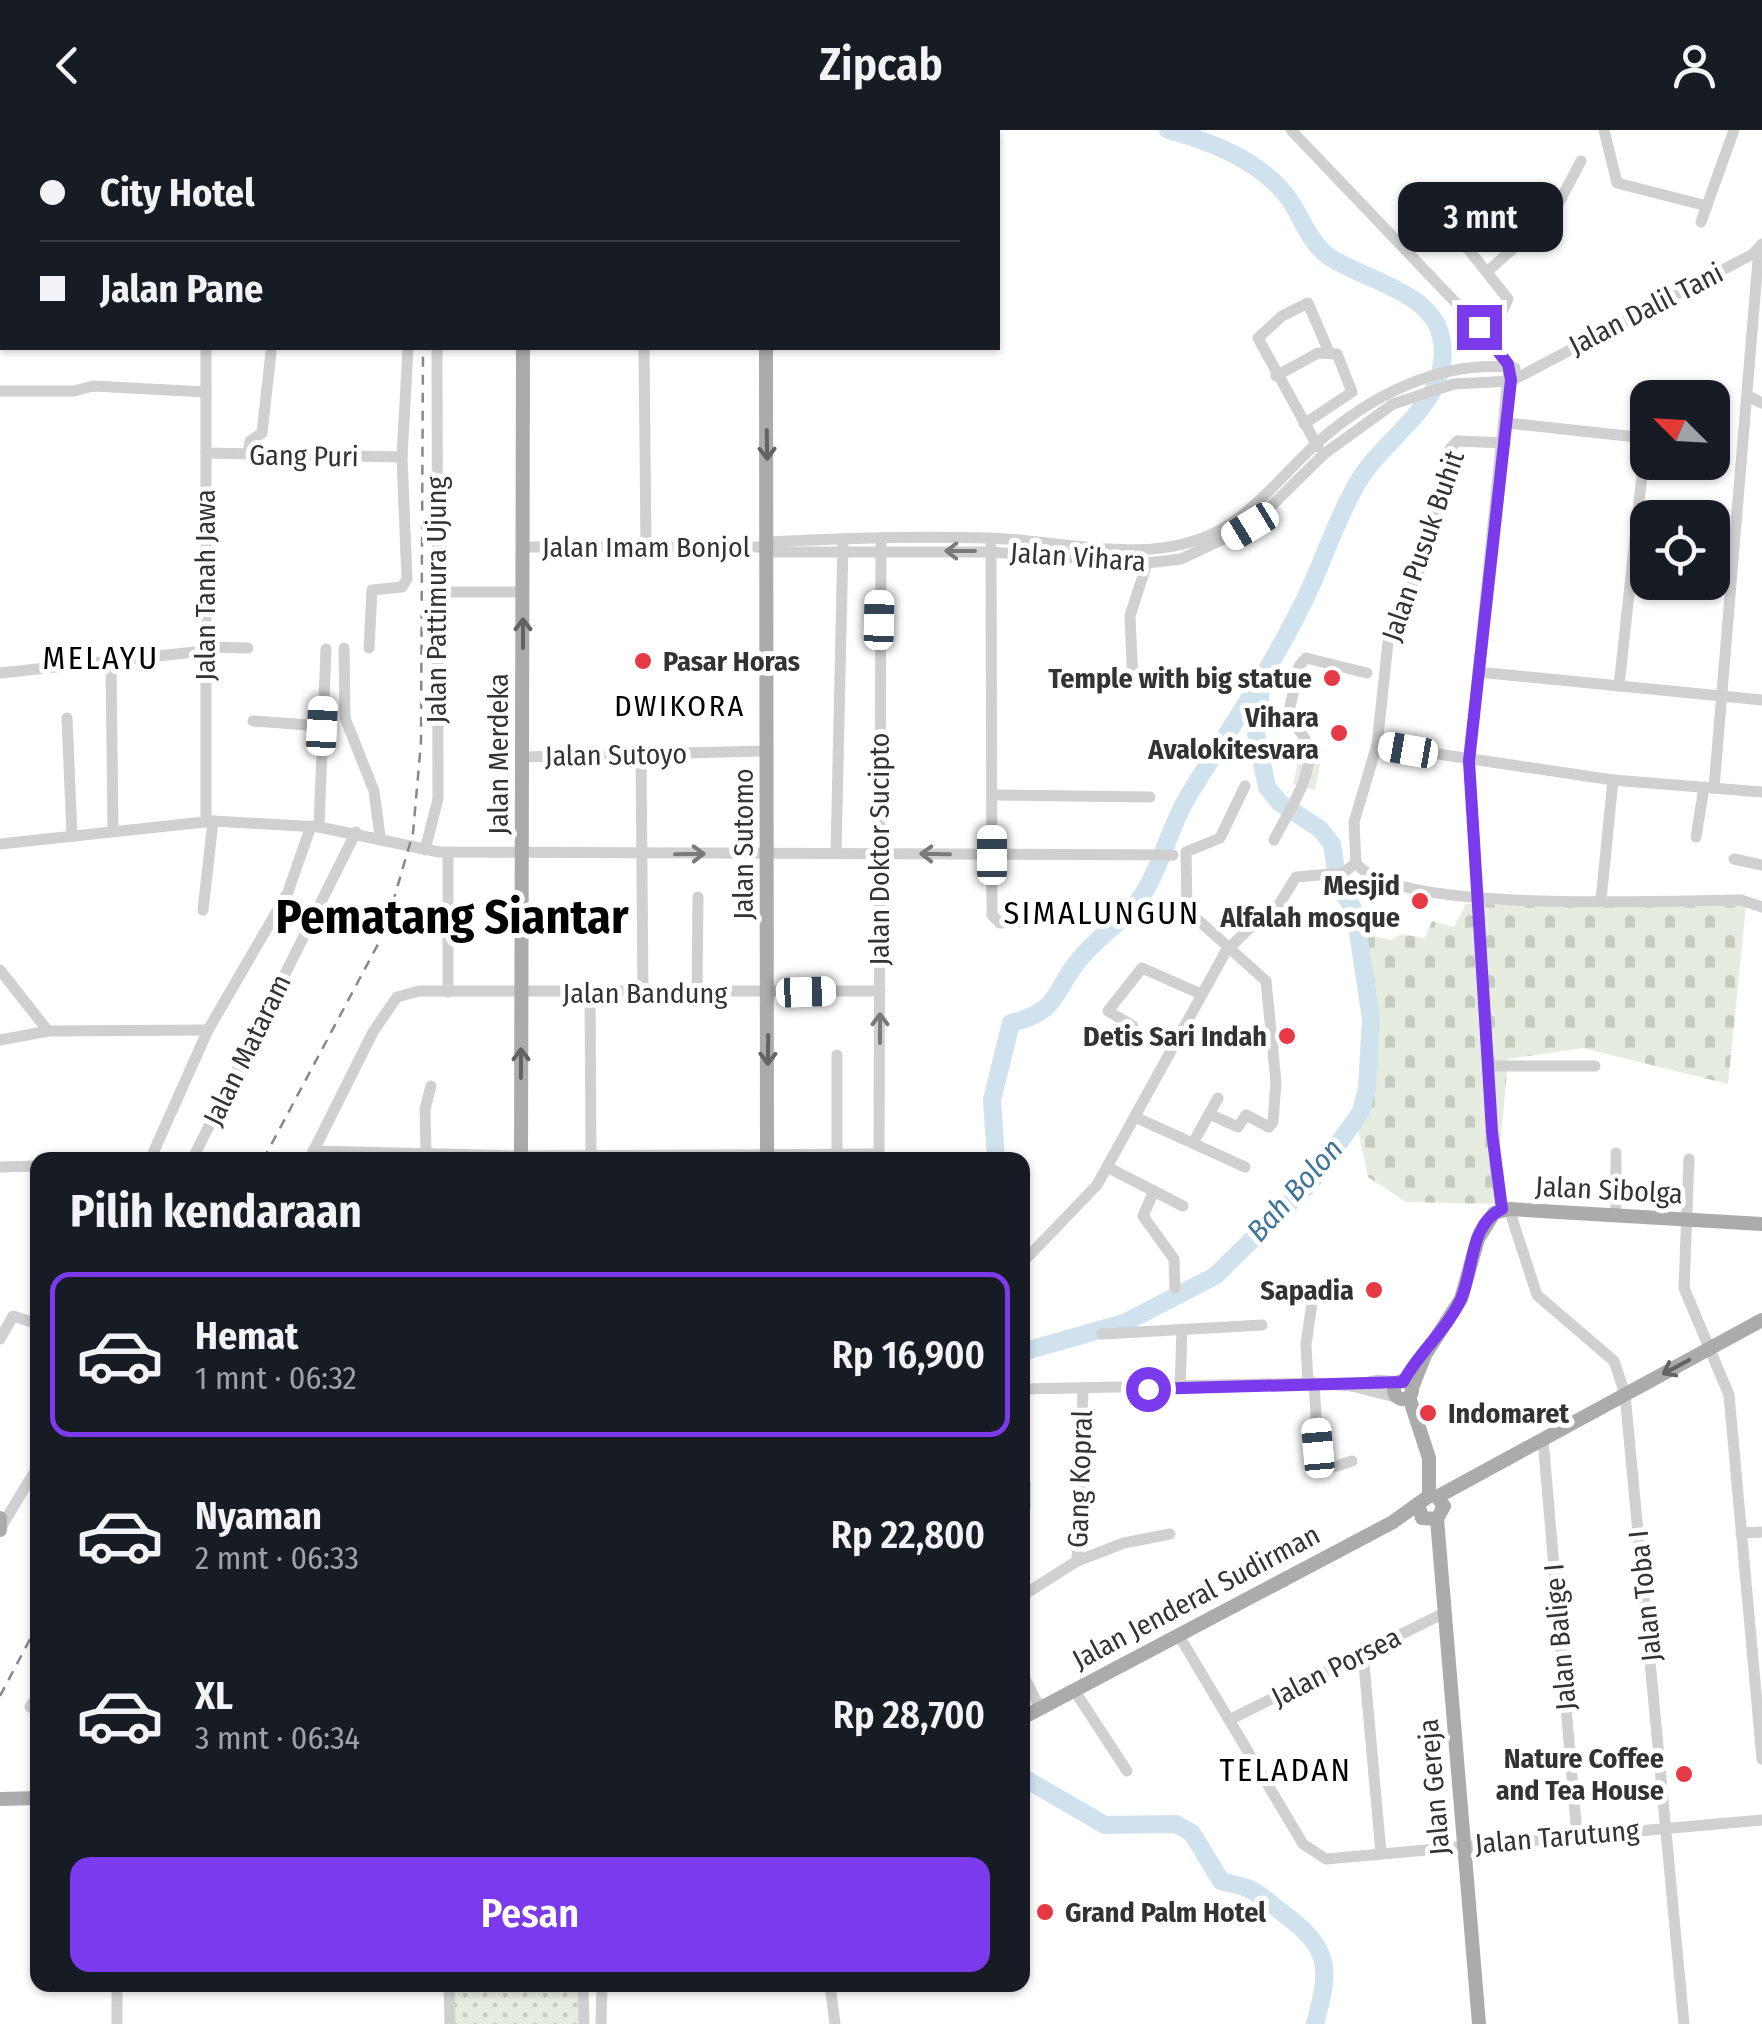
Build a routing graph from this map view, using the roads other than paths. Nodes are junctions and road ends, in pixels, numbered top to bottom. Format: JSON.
{"nodes":[{"id":1,"x":1291,"y":130,"type":"edge"},
{"id":2,"x":1604,"y":130,"type":"edge"},
{"id":3,"x":1734,"y":130,"type":"edge"},
{"id":4,"x":1580,"y":162,"type":"dead end"},
{"id":5,"x":1707,"y":206,"type":"junction"},
{"id":6,"x":1701,"y":222,"type":"dead end"},
{"id":7,"x":1464,"y":244,"type":"dead end"},
{"id":8,"x":1760,"y":246,"type":"edge"},
{"id":9,"x":1488,"y":270,"type":"junction"},
{"id":10,"x":1479,"y":327,"type":"junction"},
{"id":11,"x":206,"y":350,"type":"edge"},
{"id":12,"x":408,"y":350,"type":"edge"},
{"id":13,"x":438,"y":350,"type":"edge"},
{"id":14,"x":522,"y":350,"type":"edge"},
{"id":15,"x":644,"y":350,"type":"edge"},
{"id":16,"x":766,"y":350,"type":"edge"},
{"id":17,"x":1328,"y":350,"type":"junction"},
{"id":18,"x":271,"y":352,"type":"dead end"},
{"id":19,"x":1510,"y":374,"type":"junction"},
{"id":20,"x":1276,"y":376,"type":"junction"},
{"id":21,"x":1418,"y":387,"type":"junction"},
{"id":22,"x":0,"y":391,"type":"edge"},
{"id":23,"x":206,"y":392,"type":"junction"},
{"id":24,"x":1748,"y":396,"type":"junction"},
{"id":25,"x":1762,"y":402,"type":"edge"},
{"id":26,"x":1506,"y":423,"type":"junction"},
{"id":27,"x":1304,"y":424,"type":"junction"},
{"id":28,"x":1504,"y":443,"type":"junction"},
{"id":29,"x":1320,"y":449,"type":"junction"},
{"id":30,"x":206,"y":453,"type":"junction"},
{"id":31,"x":248,"y":455,"type":"junction"},
{"id":32,"x":402,"y":458,"type":"junction"},
{"id":33,"x":843,"y":544,"type":"junction"},
{"id":34,"x":881,"y":544,"type":"junction"},
{"id":35,"x":991,"y":545,"type":"junction"},
{"id":36,"x":646,"y":547,"type":"junction"},
{"id":37,"x":768,"y":547,"type":"junction"},
{"id":38,"x":523,"y":548,"type":"junction"},
{"id":39,"x":1069,"y":550,"type":"junction"},
{"id":40,"x":1160,"y":556,"type":"junction"},
{"id":41,"x":1147,"y":563,"type":"junction"},
{"id":42,"x":436,"y":592,"type":"junction"},
{"id":43,"x":523,"y":592,"type":"junction"},
{"id":44,"x":248,"y":648,"type":"dead end"},
{"id":45,"x":326,"y":648,"type":"dead end"},
{"id":46,"x":344,"y":648,"type":"dead end"},
{"id":47,"x":369,"y":648,"type":"dead end"},
{"id":48,"x":204,"y":649,"type":"junction"},
{"id":49,"x":111,"y":665,"type":"junction"},
{"id":50,"x":1478,"y":672,"type":"junction"},
{"id":51,"x":1367,"y":673,"type":"dead end"},
{"id":52,"x":0,"y":674,"type":"edge"},
{"id":53,"x":1134,"y":683,"type":"dead end"},
{"id":54,"x":1619,"y":686,"type":"junction"},
{"id":55,"x":1725,"y":696,"type":"junction"},
{"id":56,"x":1762,"y":700,"type":"edge"},
{"id":57,"x":67,"y":718,"type":"dead end"},
{"id":58,"x":253,"y":720,"type":"dead end"},
{"id":59,"x":322,"y":726,"type":"junction"},
{"id":60,"x":1377,"y":745,"type":"junction"},
{"id":61,"x":768,"y":751,"type":"junction"},
{"id":62,"x":641,"y":754,"type":"junction"},
{"id":63,"x":524,"y":757,"type":"junction"},
{"id":64,"x":1469,"y":761,"type":"junction"},
{"id":65,"x":1614,"y":780,"type":"junction"},
{"id":66,"x":1245,"y":786,"type":"dead end"},
{"id":67,"x":1709,"y":788,"type":"junction"},
{"id":68,"x":1762,"y":792,"type":"edge"},
{"id":69,"x":992,"y":795,"type":"junction"},
{"id":70,"x":1150,"y":797,"type":"dead end"},
{"id":71,"x":209,"y":821,"type":"junction"},
{"id":72,"x":315,"y":826,"type":"junction"},
{"id":73,"x":113,"y":831,"type":"junction"},
{"id":74,"x":356,"y":832,"type":"junction"},
{"id":75,"x":72,"y":836,"type":"junction"},
{"id":76,"x":380,"y":836,"type":"junction"},
{"id":77,"x":1696,"y":837,"type":"dead end"},
{"id":78,"x":1274,"y":840,"type":"dead end"},
{"id":79,"x":0,"y":844,"type":"edge"},
{"id":80,"x":426,"y":850,"type":"junction"},
{"id":81,"x":448,"y":852,"type":"junction"},
{"id":82,"x":522,"y":852,"type":"junction"},
{"id":83,"x":768,"y":852,"type":"junction"},
{"id":84,"x":836,"y":853,"type":"junction"},
{"id":85,"x":878,"y":853,"type":"junction"},
{"id":86,"x":644,"y":855,"type":"junction"},
{"id":87,"x":992,"y":855,"type":"junction"},
{"id":88,"x":1173,"y":855,"type":"dead end"},
{"id":89,"x":1734,"y":859,"type":"dead end"},
{"id":90,"x":1356,"y":864,"type":"junction"},
{"id":91,"x":1762,"y":865,"type":"edge"},
{"id":92,"x":698,"y":897,"type":"dead end"},
{"id":93,"x":1601,"y":900,"type":"junction"},
{"id":94,"x":1478,"y":901,"type":"junction"},
{"id":95,"x":1762,"y":907,"type":"edge"},
{"id":96,"x":203,"y":910,"type":"dead end"},
{"id":97,"x":1026,"y":922,"type":"dead end"},
{"id":98,"x":1228,"y":950,"type":"junction"},
{"id":99,"x":0,"y":970,"type":"edge"},
{"id":100,"x":880,"y":991,"type":"junction"},
{"id":101,"x":448,"y":992,"type":"junction"},
{"id":102,"x":521,"y":993,"type":"junction"},
{"id":103,"x":590,"y":993,"type":"junction"},
{"id":104,"x":769,"y":993,"type":"junction"},
{"id":105,"x":643,"y":994,"type":"junction"},
{"id":106,"x":697,"y":994,"type":"junction"},
{"id":107,"x":1201,"y":994,"type":"junction"},
{"id":108,"x":1132,"y":1026,"type":"dead end"},
{"id":109,"x":208,"y":1030,"type":"junction"},
{"id":110,"x":48,"y":1031,"type":"junction"},
{"id":111,"x":0,"y":1040,"type":"edge"},
{"id":112,"x":836,"y":1054,"type":"dead end"},
{"id":113,"x":1488,"y":1066,"type":"junction"},
{"id":114,"x":1594,"y":1066,"type":"dead end"},
{"id":115,"x":430,"y":1086,"type":"dead end"},
{"id":116,"x":1218,"y":1098,"type":"dead end"},
{"id":117,"x":1209,"y":1114,"type":"junction"},
{"id":118,"x":1136,"y":1117,"type":"junction"},
{"id":119,"x":1193,"y":1144,"type":"junction"},
{"id":120,"x":154,"y":1152,"type":"edge"},
{"id":121,"x":196,"y":1152,"type":"edge"},
{"id":122,"x":314,"y":1152,"type":"edge"},
{"id":123,"x":418,"y":1152,"type":"edge"},
{"id":124,"x":521,"y":1152,"type":"edge"},
{"id":125,"x":590,"y":1152,"type":"edge"},
{"id":126,"x":767,"y":1152,"type":"edge"},
{"id":127,"x":837,"y":1152,"type":"edge"},
{"id":128,"x":879,"y":1152,"type":"edge"},
{"id":129,"x":1616,"y":1153,"type":"dead end"},
{"id":130,"x":1689,"y":1159,"type":"dead end"},
{"id":131,"x":0,"y":1166,"type":"edge"},
{"id":132,"x":30,"y":1166,"type":"edge"},
{"id":133,"x":1108,"y":1167,"type":"junction"},
{"id":134,"x":1245,"y":1167,"type":"dead end"},
{"id":135,"x":1154,"y":1191,"type":"junction"},
{"id":136,"x":1183,"y":1206,"type":"dead end"},
{"id":137,"x":1505,"y":1209,"type":"junction"},
{"id":138,"x":1616,"y":1216,"type":"junction"},
{"id":139,"x":1684,"y":1220,"type":"junction"},
{"id":140,"x":1762,"y":1224,"type":"edge"},
{"id":141,"x":1030,"y":1256,"type":"edge"},
{"id":142,"x":1175,"y":1288,"type":"dead end"},
{"id":143,"x":1312,"y":1303,"type":"dead end"},
{"id":144,"x":1762,"y":1320,"type":"edge"},
{"id":145,"x":30,"y":1321,"type":"edge"},
{"id":146,"x":1262,"y":1325,"type":"dead end"},
{"id":147,"x":1182,"y":1329,"type":"junction"},
{"id":148,"x":1102,"y":1334,"type":"dead end"},
{"id":149,"x":0,"y":1340,"type":"edge"},
{"id":150,"x":1711,"y":1348,"type":"junction"},
{"id":151,"x":1311,"y":1383,"type":"junction"},
{"id":152,"x":1180,"y":1388,"type":"junction"},
{"id":153,"x":1405,"y":1389,"type":"junction"},
{"id":154,"x":1030,"y":1390,"type":"edge"},
{"id":155,"x":1083,"y":1391,"type":"junction"},
{"id":156,"x":1626,"y":1394,"type":"junction"},
{"id":157,"x":1543,"y":1439,"type":"junction"},
{"id":158,"x":1352,"y":1461,"type":"dead end"},
{"id":159,"x":30,"y":1479,"type":"edge"},
{"id":160,"x":1428,"y":1509,"type":"junction"},
{"id":161,"x":0,"y":1518,"type":"edge"},
{"id":162,"x":0,"y":1529,"type":"edge"},
{"id":163,"x":1762,"y":1532,"type":"edge"},
{"id":164,"x":1741,"y":1533,"type":"junction"},
{"id":165,"x":1170,"y":1534,"type":"dead end"},
{"id":166,"x":1078,"y":1561,"type":"junction"},
{"id":167,"x":1030,"y":1591,"type":"edge"},
{"id":168,"x":1444,"y":1613,"type":"junction"},
{"id":169,"x":1178,"y":1634,"type":"junction"},
{"id":170,"x":1363,"y":1654,"type":"junction"},
{"id":171,"x":1030,"y":1689,"type":"edge"},
{"id":172,"x":1074,"y":1690,"type":"junction"},
{"id":173,"x":1040,"y":1708,"type":"junction"},
{"id":174,"x":1030,"y":1714,"type":"edge"},
{"id":175,"x":1229,"y":1720,"type":"junction"},
{"id":176,"x":1762,"y":1759,"type":"edge"},
{"id":177,"x":1128,"y":1771,"type":"dead end"},
{"id":178,"x":0,"y":1798,"type":"edge"},
{"id":179,"x":30,"y":1798,"type":"edge"},
{"id":180,"x":1762,"y":1820,"type":"edge"},
{"id":181,"x":1668,"y":1828,"type":"junction"},
{"id":182,"x":1577,"y":1835,"type":"junction"},
{"id":183,"x":1464,"y":1844,"type":"junction"},
{"id":184,"x":1381,"y":1853,"type":"junction"},
{"id":185,"x":117,"y":1992,"type":"edge"},
{"id":186,"x":450,"y":1992,"type":"edge"},
{"id":187,"x":583,"y":1992,"type":"edge"},
{"id":188,"x":602,"y":1992,"type":"edge"},
{"id":189,"x":831,"y":1992,"type":"edge"},
{"id":190,"x":117,"y":2024,"type":"edge"},
{"id":191,"x":450,"y":2024,"type":"edge"},
{"id":192,"x":584,"y":2024,"type":"edge"},
{"id":193,"x":602,"y":2024,"type":"edge"},
{"id":194,"x":836,"y":2024,"type":"edge"},
{"id":195,"x":1480,"y":2024,"type":"edge"},
{"id":196,"x":1684,"y":2024,"type":"edge"}],
"edges":[{"from":1,"to":10,"type":"street"},
{"from":2,"to":5,"type":"street"},
{"from":3,"to":5,"type":"street"},
{"from":4,"to":9,"type":"street"},
{"from":5,"to":6,"type":"street"},
{"from":7,"to":9,"type":"street"},
{"from":8,"to":19,"type":"street","name":"Jalan Dalil Tani"},
{"from":8,"to":24,"type":"street"},
{"from":9,"to":10,"type":"street"},
{"from":10,"to":19,"type":"street"},
{"from":11,"to":23,"type":"street","name":"Jalan Tanah Jawa"},
{"from":12,"to":32,"type":"street"},
{"from":13,"to":42,"type":"street","name":"Jalan Pattimura Ujung"},
{"from":14,"to":38,"type":"main road","name":"Jalan Merdeka"},
{"from":15,"to":36,"type":"street"},
{"from":16,"to":37,"type":"main road","name":"Jalan Sutomo","one_way":true},
{"from":17,"to":20,"type":"street"},
{"from":17,"to":20,"type":"street"},
{"from":17,"to":27,"type":"street"},
{"from":18,"to":31,"type":"street"},
{"from":19,"to":21,"type":"street","name":"Jalan Vihara"},
{"from":19,"to":21,"type":"street","name":"Jalan Vihara"},
{"from":19,"to":26,"type":"street","name":"Jalan Toba I"},
{"from":20,"to":27,"type":"street"},
{"from":21,"to":29,"type":"street","name":"Jalan Vihara"},
{"from":22,"to":23,"type":"street"},
{"from":23,"to":30,"type":"street","name":"Jalan Tanah Jawa"},
{"from":24,"to":25,"type":"street"},
{"from":24,"to":55,"type":"street"},
{"from":26,"to":28,"type":"street","name":"Jalan Toba I"},
{"from":26,"to":54,"type":"street"},
{"from":27,"to":29,"type":"street"},
{"from":28,"to":50,"type":"street","name":"Jalan Toba I"},
{"from":28,"to":60,"type":"street","name":"Jalan Pusuk Buhit"},
{"from":29,"to":40,"type":"street","name":"Jalan Vihara"},
{"from":30,"to":31,"type":"street","name":"Gang Puri"},
{"from":30,"to":48,"type":"street","name":"Jalan Tanah Jawa"},
{"from":31,"to":32,"type":"street","name":"Gang Puri"},
{"from":32,"to":47,"type":"street"},
{"from":33,"to":34,"type":"street","name":"Jalan Vihara"},
{"from":33,"to":37,"type":"street","name":"Jalan Vihara"},
{"from":33,"to":84,"type":"street"},
{"from":34,"to":35,"type":"street","name":"Jalan Vihara"},
{"from":34,"to":85,"type":"street","name":"Jalan Doktor Sucipto"},
{"from":35,"to":39,"type":"street","name":"Jalan Vihara"},
{"from":35,"to":69,"type":"street"},
{"from":36,"to":37,"type":"street","name":"Jalan Imam Bonjol"},
{"from":36,"to":38,"type":"street","name":"Jalan Imam Bonjol"},
{"from":37,"to":61,"type":"main road","name":"Jalan Sutomo"},
{"from":38,"to":43,"type":"main road","name":"Jalan Merdeka"},
{"from":39,"to":40,"type":"street","name":"Jalan Vihara"},
{"from":39,"to":41,"type":"street","name":"Jalan Vihara"},
{"from":40,"to":41,"type":"street","name":"Jalan Vihara"},
{"from":41,"to":53,"type":"street"},
{"from":42,"to":43,"type":"street"},
{"from":42,"to":80,"type":"street","name":"Jalan Pattimura Ujung"},
{"from":63,"to":43,"type":"main road","name":"Jalan Merdeka","one_way":true},
{"from":44,"to":48,"type":"street"},
{"from":45,"to":59,"type":"street"},
{"from":46,"to":76,"type":"street"},
{"from":48,"to":49,"type":"street"},
{"from":48,"to":71,"type":"street","name":"Jalan Tanah Jawa"},
{"from":49,"to":52,"type":"street"},
{"from":49,"to":73,"type":"street"},
{"from":50,"to":54,"type":"street"},
{"from":50,"to":64,"type":"street","name":"Jalan Toba I"},
{"from":51,"to":78,"type":"street"},
{"from":54,"to":55,"type":"street"},
{"from":55,"to":56,"type":"street"},
{"from":55,"to":67,"type":"street"},
{"from":57,"to":75,"type":"street"},
{"from":58,"to":59,"type":"street"},
{"from":59,"to":72,"type":"street"},
{"from":60,"to":64,"type":"street"},
{"from":60,"to":90,"type":"street","name":"Jalan Pusuk Buhit"},
{"from":61,"to":62,"type":"street","name":"Jalan Sutoyo"},
{"from":61,"to":83,"type":"main road","name":"Jalan Sutomo"},
{"from":62,"to":63,"type":"street","name":"Jalan Sutoyo"},
{"from":62,"to":86,"type":"street"},
{"from":63,"to":82,"type":"main road","name":"Jalan Merdeka"},
{"from":64,"to":65,"type":"street"},
{"from":64,"to":94,"type":"street","name":"Jalan Toba I"},
{"from":65,"to":67,"type":"street"},
{"from":65,"to":93,"type":"street"},
{"from":66,"to":98,"type":"street"},
{"from":67,"to":68,"type":"street"},
{"from":67,"to":77,"type":"street"},
{"from":69,"to":70,"type":"street"},
{"from":69,"to":87,"type":"street"},
{"from":71,"to":72,"type":"street"},
{"from":71,"to":73,"type":"street"},
{"from":71,"to":96,"type":"street","name":"Jalan Tanah Jawa"},
{"from":72,"to":74,"type":"street"},
{"from":72,"to":109,"type":"street"},
{"from":73,"to":75,"type":"street"},
{"from":74,"to":76,"type":"street"},
{"from":74,"to":121,"type":"street","name":"Jalan Mataram"},
{"from":75,"to":79,"type":"street"},
{"from":76,"to":80,"type":"street"},
{"from":80,"to":81,"type":"street"},
{"from":81,"to":82,"type":"street"},
{"from":81,"to":101,"type":"street"},
{"from":82,"to":86,"type":"street"},
{"from":82,"to":102,"type":"main road","name":"Jalan Merdeka"},
{"from":83,"to":84,"type":"street"},
{"from":86,"to":83,"type":"street","one_way":true},
{"from":83,"to":104,"type":"main road","name":"Jalan Sutomo"},
{"from":84,"to":85,"type":"street"},
{"from":87,"to":85,"type":"street","one_way":true},
{"from":85,"to":100,"type":"street","name":"Jalan Doktor Sucipto"},
{"from":86,"to":105,"type":"street"},
{"from":87,"to":88,"type":"street"},
{"from":87,"to":97,"type":"street"},
{"from":89,"to":91,"type":"street"},
{"from":90,"to":94,"type":"street"},
{"from":90,"to":98,"type":"street"},
{"from":92,"to":106,"type":"street"},
{"from":93,"to":94,"type":"street"},
{"from":93,"to":95,"type":"street"},
{"from":94,"to":113,"type":"street","name":"Jalan Toba I"},
{"from":98,"to":107,"type":"street"},
{"from":98,"to":117,"type":"street"},
{"from":99,"to":110,"type":"street"},
{"from":100,"to":104,"type":"street","name":"Jalan Bandung"},
{"from":128,"to":100,"type":"street","name":"Jalan Doktor Sucipto","one_way":true},
{"from":101,"to":102,"type":"street","name":"Jalan Bandung"},
{"from":101,"to":122,"type":"street","name":"Jalan Bandung"},
{"from":102,"to":103,"type":"street","name":"Jalan Bandung"},
{"from":124,"to":102,"type":"main road","name":"Jalan Merdeka","one_way":true},
{"from":103,"to":105,"type":"street","name":"Jalan Bandung"},
{"from":103,"to":125,"type":"street"},
{"from":104,"to":106,"type":"street","name":"Jalan Bandung"},
{"from":104,"to":126,"type":"main road","name":"Jalan Sutomo","one_way":true},
{"from":105,"to":106,"type":"street","name":"Jalan Bandung"},
{"from":107,"to":108,"type":"street"},
{"from":107,"to":118,"type":"street"},
{"from":109,"to":110,"type":"street"},
{"from":109,"to":120,"type":"street"},
{"from":110,"to":111,"type":"street"},
{"from":112,"to":127,"type":"street"},
{"from":113,"to":114,"type":"street"},
{"from":113,"to":137,"type":"street","name":"Jalan Toba I"},
{"from":115,"to":123,"type":"street"},
{"from":116,"to":117,"type":"street"},
{"from":117,"to":119,"type":"street"},
{"from":118,"to":119,"type":"street"},
{"from":118,"to":133,"type":"street"},
{"from":119,"to":134,"type":"street"},
{"from":129,"to":138,"type":"street"},
{"from":130,"to":139,"type":"street"},
{"from":131,"to":132,"type":"street"},
{"from":133,"to":135,"type":"street"},
{"from":133,"to":141,"type":"street"},
{"from":135,"to":136,"type":"street"},
{"from":135,"to":142,"type":"street"},
{"from":137,"to":138,"type":"main road","name":"Jalan Sibolga"},
{"from":137,"to":153,"type":"main road","name":"Jalan Sibolga"},
{"from":137,"to":156,"type":"street","name":"Jalan Toba I"},
{"from":138,"to":139,"type":"main road","name":"Jalan Sibolga"},
{"from":139,"to":140,"type":"main road","name":"Jalan Sibolga"},
{"from":139,"to":150,"type":"street"},
{"from":143,"to":151,"type":"street"},
{"from":144,"to":150,"type":"main road","name":"Jalan Jenderal Sudirman"},
{"from":145,"to":149,"type":"street"},
{"from":146,"to":147,"type":"street"},
{"from":147,"to":148,"type":"street"},
{"from":147,"to":152,"type":"street"},
{"from":150,"to":156,"type":"main road","name":"Jalan Jenderal Sudirman","one_way":true},
{"from":150,"to":164,"type":"street"},
{"from":151,"to":152,"type":"street"},
{"from":151,"to":153,"type":"street"},
{"from":151,"to":158,"type":"street"},
{"from":152,"to":155,"type":"street"},
{"from":153,"to":160,"type":"main road"},
{"from":154,"to":155,"type":"street"},
{"from":155,"to":166,"type":"street","name":"Gang Kopral"},
{"from":156,"to":157,"type":"main road","name":"Jalan Jenderal Sudirman"},
{"from":156,"to":181,"type":"street","name":"Jalan Toba I"},
{"from":157,"to":160,"type":"main road","name":"Jalan Jenderal Sudirman"},
{"from":157,"to":182,"type":"street","name":"Jalan Balige I"},
{"from":159,"to":162,"type":"street"},
{"from":160,"to":168,"type":"main road","name":"Jalan Gereja"},
{"from":160,"to":169,"type":"main road","name":"Jalan Jenderal Sudirman"},
{"from":161,"to":162,"type":"main road"},
{"from":163,"to":164,"type":"street"},
{"from":164,"to":176,"type":"street"},
{"from":165,"to":166,"type":"street"},
{"from":166,"to":167,"type":"street","name":"Gang Kopral"},
{"from":168,"to":170,"type":"street","name":"Jalan Porsea"},
{"from":168,"to":183,"type":"main road","name":"Jalan Gereja"},
{"from":169,"to":172,"type":"main road","name":"Jalan Jenderal Sudirman"},
{"from":169,"to":175,"type":"street","name":"Jalan Tarutung"},
{"from":170,"to":175,"type":"street","name":"Jalan Porsea"},
{"from":170,"to":184,"type":"street"},
{"from":171,"to":173,"type":"street"},
{"from":172,"to":173,"type":"main road","name":"Jalan Jenderal Sudirman"},
{"from":172,"to":177,"type":"street"},
{"from":173,"to":174,"type":"main road","name":"Jalan Jenderal Sudirman"},
{"from":175,"to":184,"type":"street","name":"Jalan Tarutung"},
{"from":178,"to":179,"type":"main road"},
{"from":180,"to":181,"type":"street","name":"Jalan Tarutung"},
{"from":181,"to":182,"type":"street","name":"Jalan Tarutung"},
{"from":181,"to":196,"type":"street","name":"Jalan Toba I"},
{"from":182,"to":183,"type":"street","name":"Jalan Tarutung"},
{"from":183,"to":184,"type":"street","name":"Jalan Tarutung"},
{"from":183,"to":195,"type":"main road","name":"Jalan Gereja"},
{"from":185,"to":190,"type":"street"},
{"from":186,"to":191,"type":"street"},
{"from":187,"to":192,"type":"street"},
{"from":188,"to":193,"type":"street"},
{"from":189,"to":194,"type":"street"}]}
